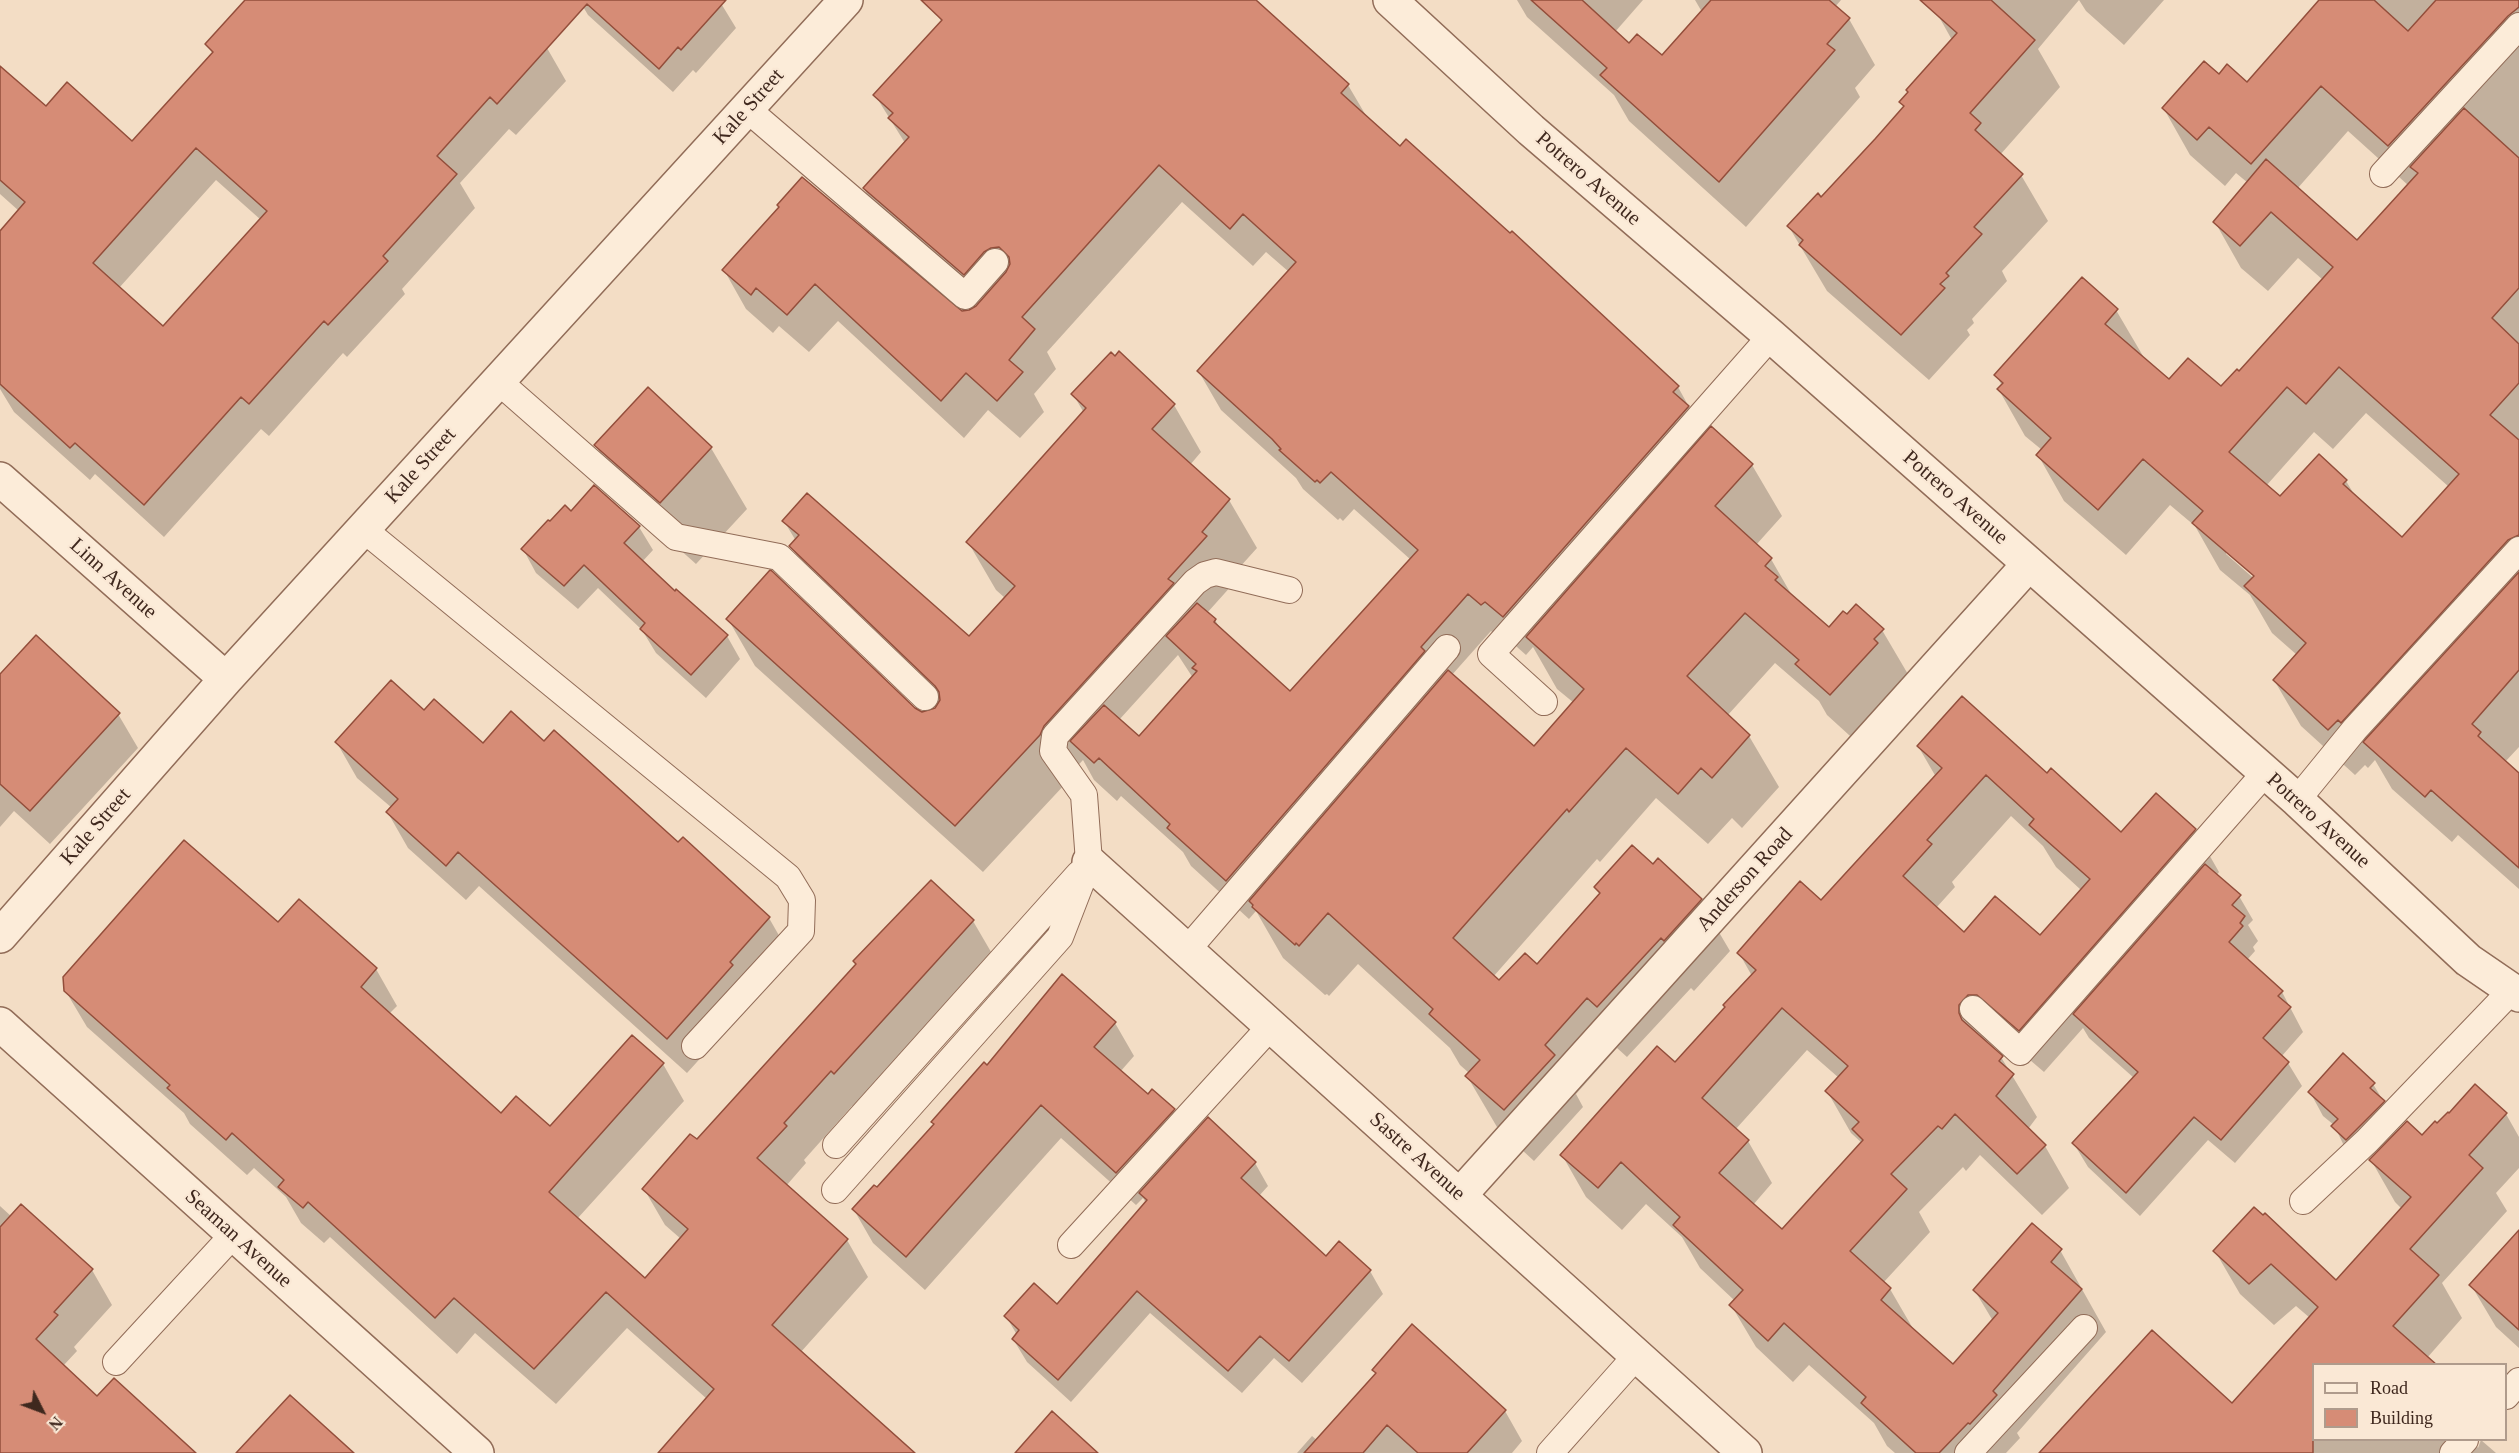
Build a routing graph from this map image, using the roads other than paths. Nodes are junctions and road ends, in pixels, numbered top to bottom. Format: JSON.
{"nodes":[{"id":1,"x":846,"y":0,"type":"edge"},
{"id":2,"x":1390,"y":0,"type":"edge"},
{"id":3,"x":2519,"y":26,"type":"edge"},
{"id":4,"x":747,"y":109,"type":"junction"},
{"id":5,"x":2383,"y":174,"type":"dead end"},
{"id":6,"x":995,"y":262,"type":"dead end"},
{"id":7,"x":1771,"y":336,"type":"junction"},
{"id":8,"x":498,"y":381,"type":"junction"},
{"id":9,"x":0,"y":479,"type":"edge"},
{"id":10,"x":363,"y":529,"type":"junction"},
{"id":11,"x":2519,"y":550,"type":"edge"},
{"id":12,"x":2029,"y":564,"type":"junction"},
{"id":13,"x":1289,"y":590,"type":"dead end"},
{"id":14,"x":1447,"y":648,"type":"dead end"},
{"id":15,"x":226,"y":679,"type":"junction"},
{"id":16,"x":925,"y":697,"type":"dead end"},
{"id":17,"x":1544,"y":702,"type":"dead end"},
{"id":18,"x":2265,"y":773,"type":"junction"},
{"id":19,"x":2297,"y":800,"type":"junction"},
{"id":20,"x":1089,"y":862,"type":"junction"},
{"id":21,"x":0,"y":936,"type":"edge"},
{"id":22,"x":1187,"y":950,"type":"junction"},
{"id":23,"x":2516,"y":993,"type":"edge"},
{"id":24,"x":1973,"y":1009,"type":"dead end"},
{"id":25,"x":0,"y":1024,"type":"edge"},
{"id":26,"x":1271,"y":1026,"type":"junction"},
{"id":27,"x":695,"y":1046,"type":"dead end"},
{"id":28,"x":836,"y":1145,"type":"dead end"},
{"id":29,"x":835,"y":1190,"type":"dead end"},
{"id":30,"x":1460,"y":1195,"type":"junction"},
{"id":31,"x":2303,"y":1202,"type":"dead end"},
{"id":32,"x":233,"y":1235,"type":"junction"},
{"id":33,"x":1071,"y":1245,"type":"dead end"},
{"id":34,"x":2084,"y":1328,"type":"dead end"},
{"id":35,"x":1637,"y":1355,"type":"junction"},
{"id":36,"x":116,"y":1362,"type":"dead end"},
{"id":37,"x":2519,"y":1381,"type":"edge"},
{"id":38,"x":2507,"y":1394,"type":"edge"},
{"id":39,"x":2464,"y":1441,"type":"edge"},
{"id":40,"x":477,"y":1453,"type":"edge"},
{"id":41,"x":1550,"y":1453,"type":"edge"},
{"id":42,"x":1745,"y":1453,"type":"edge"},
{"id":43,"x":1968,"y":1453,"type":"edge"},
{"id":44,"x":2453,"y":1453,"type":"edge"}],
"edges":[{"from":1,"to":4,"type":"street","name":"Kale Street"},
{"from":2,"to":7,"type":"street","name":"Potrero Avenue"},
{"from":3,"to":5,"type":"lane"},
{"from":4,"to":6,"type":"lane"},
{"from":4,"to":8,"type":"street","name":"Kale Street"},
{"from":7,"to":12,"type":"street","name":"Potrero Avenue"},
{"from":7,"to":17,"type":"lane"},
{"from":8,"to":10,"type":"street","name":"Kale Street"},
{"from":8,"to":16,"type":"lane"},
{"from":9,"to":15,"type":"street","name":"Linn Avenue"},
{"from":10,"to":15,"type":"street","name":"Kale Street"},
{"from":10,"to":27,"type":"lane"},
{"from":11,"to":19,"type":"lane"},
{"from":12,"to":18,"type":"street","name":"Potrero Avenue"},
{"from":12,"to":30,"type":"street","name":"Anderson Road"},
{"from":13,"to":20,"type":"lane"},
{"from":14,"to":22,"type":"lane"},
{"from":15,"to":21,"type":"street","name":"Kale Street"},
{"from":18,"to":19,"type":"street","name":"Potrero Avenue"},
{"from":18,"to":24,"type":"lane"},
{"from":19,"to":23,"type":"street","name":"Potrero Avenue"},
{"from":20,"to":22,"type":"street","name":"Sastre Avenue"},
{"from":20,"to":28,"type":"lane"},
{"from":20,"to":29,"type":"lane"},
{"from":22,"to":26,"type":"street","name":"Sastre Avenue"},
{"from":23,"to":31,"type":"lane"},
{"from":25,"to":32,"type":"street","name":"Seaman Avenue"},
{"from":26,"to":30,"type":"street","name":"Sastre Avenue"},
{"from":26,"to":33,"type":"lane"},
{"from":30,"to":35,"type":"street","name":"Sastre Avenue"},
{"from":32,"to":36,"type":"lane"},
{"from":32,"to":40,"type":"street","name":"Seaman Avenue"},
{"from":34,"to":43,"type":"lane"},
{"from":35,"to":41,"type":"lane"},
{"from":35,"to":42,"type":"street","name":"Sastre Avenue"},
{"from":37,"to":38,"type":"lane"},
{"from":39,"to":44,"type":"lane"}]}
